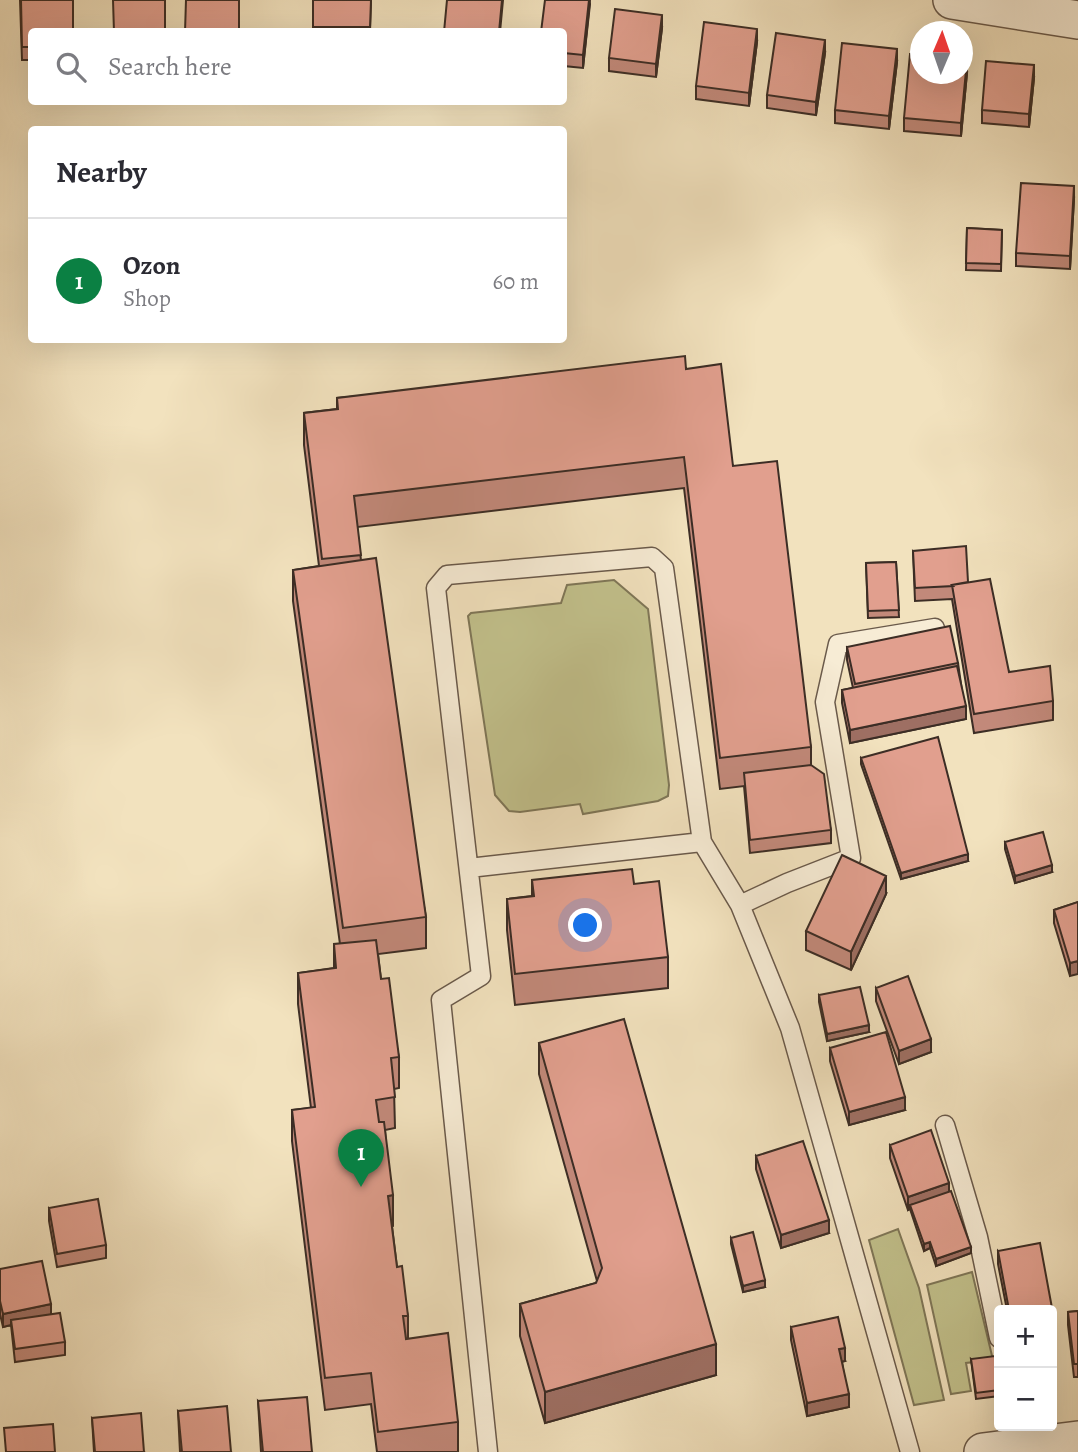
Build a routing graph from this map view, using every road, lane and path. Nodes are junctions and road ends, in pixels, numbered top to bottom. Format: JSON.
{"nodes":[{"id":1,"x":952,"y":0,"type":"edge"},
{"id":2,"x":1078,"y":20,"type":"edge"},
{"id":3,"x":935,"y":628,"type":"edge"},
{"id":4,"x":702,"y":842,"type":"junction"},
{"id":5,"x":469,"y":868,"type":"junction"},
{"id":6,"x":740,"y":905,"type":"junction"},
{"id":7,"x":944,"y":1125,"type":"dead end"},
{"id":8,"x":994,"y":1314,"type":"edge"},
{"id":9,"x":1078,"y":1440,"type":"edge"},
{"id":10,"x":1026,"y":1443,"type":"edge"},
{"id":11,"x":488,"y":1452,"type":"edge"},
{"id":12,"x":910,"y":1452,"type":"edge"},
{"id":13,"x":984,"y":1452,"type":"edge"}],
"edges":[{"from":1,"to":2,"type":"street"},
{"from":3,"to":6,"type":"lane"},
{"from":4,"to":5,"type":"lane"},
{"from":4,"to":5,"type":"lane"},
{"from":4,"to":6,"type":"lane"},
{"from":5,"to":11,"type":"lane"},
{"from":6,"to":12,"type":"lane"},
{"from":7,"to":8,"type":"lane"},
{"from":9,"to":10,"type":"street"},
{"from":10,"to":13,"type":"street"}]}
